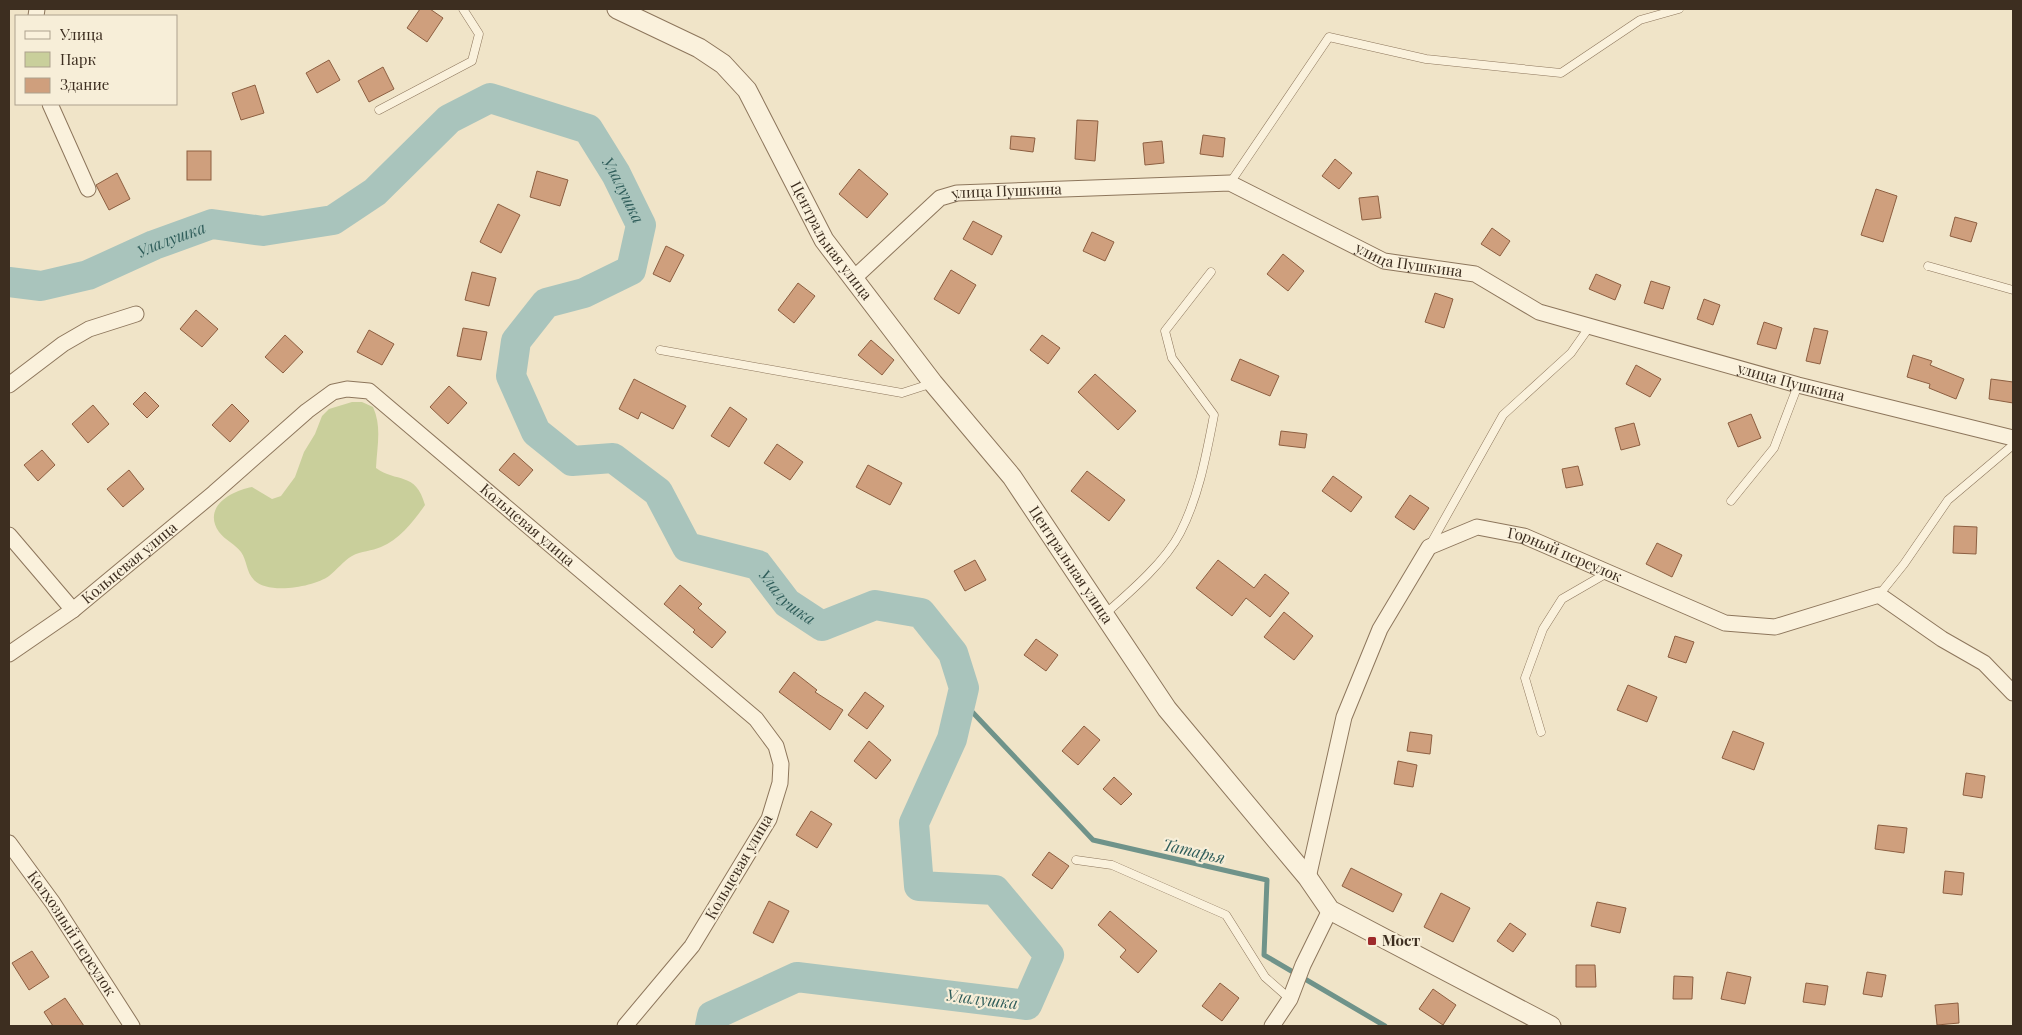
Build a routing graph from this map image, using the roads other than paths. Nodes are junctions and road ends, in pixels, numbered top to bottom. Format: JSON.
{"nodes":[{"id":1,"x":463,"y":9,"type":"edge"},
{"id":2,"x":617,"y":9,"type":"edge"},
{"id":3,"x":1679,"y":9,"type":"edge"},
{"id":4,"x":50,"y":105,"type":"edge"},
{"id":5,"x":379,"y":110,"type":"dead end"},
{"id":6,"x":1230,"y":183,"type":"junction"},
{"id":7,"x":88,"y":189,"type":"dead end"},
{"id":8,"x":1928,"y":266,"type":"dead end"},
{"id":9,"x":1211,"y":272,"type":"dead end"},
{"id":10,"x":854,"y":278,"type":"junction"},
{"id":11,"x":2013,"y":290,"type":"edge"},
{"id":12,"x":136,"y":314,"type":"dead end"},
{"id":13,"x":1590,"y":326,"type":"junction"},
{"id":14,"x":660,"y":350,"type":"dead end"},
{"id":15,"x":933,"y":383,"type":"junction"},
{"id":16,"x":9,"y":385,"type":"edge"},
{"id":17,"x":1798,"y":385,"type":"junction"},
{"id":18,"x":2013,"y":438,"type":"edge"},
{"id":19,"x":2013,"y":445,"type":"edge"},
{"id":20,"x":1732,"y":501,"type":"dead end"},
{"id":21,"x":9,"y":535,"type":"edge"},
{"id":22,"x":1429,"y":547,"type":"junction"},
{"id":23,"x":1606,"y":573,"type":"junction"},
{"id":24,"x":1879,"y":595,"type":"junction"},
{"id":25,"x":73,"y":610,"type":"junction"},
{"id":26,"x":1105,"y":614,"type":"junction"},
{"id":27,"x":9,"y":654,"type":"edge"},
{"id":28,"x":2013,"y":693,"type":"edge"},
{"id":29,"x":1541,"y":732,"type":"dead end"},
{"id":30,"x":9,"y":843,"type":"edge"},
{"id":31,"x":1076,"y":860,"type":"dead end"},
{"id":32,"x":1308,"y":878,"type":"junction"},
{"id":33,"x":1330,"y":910,"type":"junction"},
{"id":34,"x":1292,"y":994,"type":"junction"},
{"id":35,"x":132,"y":1026,"type":"edge"},
{"id":36,"x":625,"y":1026,"type":"edge"},
{"id":37,"x":1272,"y":1026,"type":"edge"},
{"id":38,"x":1551,"y":1026,"type":"edge"}],
"edges":[{"from":1,"to":5,"type":"lane"},
{"from":2,"to":10,"type":"street","name":"Центральная улица"},
{"from":3,"to":6,"type":"lane"},
{"from":4,"to":7,"type":"street"},
{"from":6,"to":10,"type":"street","name":"улица Пушкина"},
{"from":6,"to":13,"type":"street","name":"улица Пушкина"},
{"from":8,"to":11,"type":"lane"},
{"from":9,"to":26,"type":"lane"},
{"from":10,"to":15,"type":"street","name":"Центральная улица"},
{"from":12,"to":16,"type":"street"},
{"from":13,"to":17,"type":"street","name":"улица Пушкина"},
{"from":13,"to":22,"type":"lane"},
{"from":14,"to":15,"type":"lane"},
{"from":15,"to":26,"type":"street","name":"Центральная улица"},
{"from":17,"to":18,"type":"street","name":"улица Пушкина"},
{"from":17,"to":20,"type":"lane"},
{"from":19,"to":24,"type":"lane"},
{"from":21,"to":25,"type":"street"},
{"from":22,"to":23,"type":"street","name":"Горный переулок"},
{"from":22,"to":32,"type":"street"},
{"from":23,"to":24,"type":"street","name":"Горный переулок"},
{"from":23,"to":29,"type":"lane"},
{"from":24,"to":28,"type":"street"},
{"from":25,"to":27,"type":"street","name":"Кольцевая улица"},
{"from":25,"to":36,"type":"street","name":"Кольцевая улица"},
{"from":26,"to":32,"type":"street","name":"Центральная улица"},
{"from":30,"to":35,"type":"street","name":"Колхозный переулок"},
{"from":31,"to":34,"type":"lane"},
{"from":32,"to":33,"type":"street","name":"Центральная улица"},
{"from":33,"to":34,"type":"street"},
{"from":33,"to":38,"type":"street","name":"Центральная улица"},
{"from":34,"to":37,"type":"street"}]}
